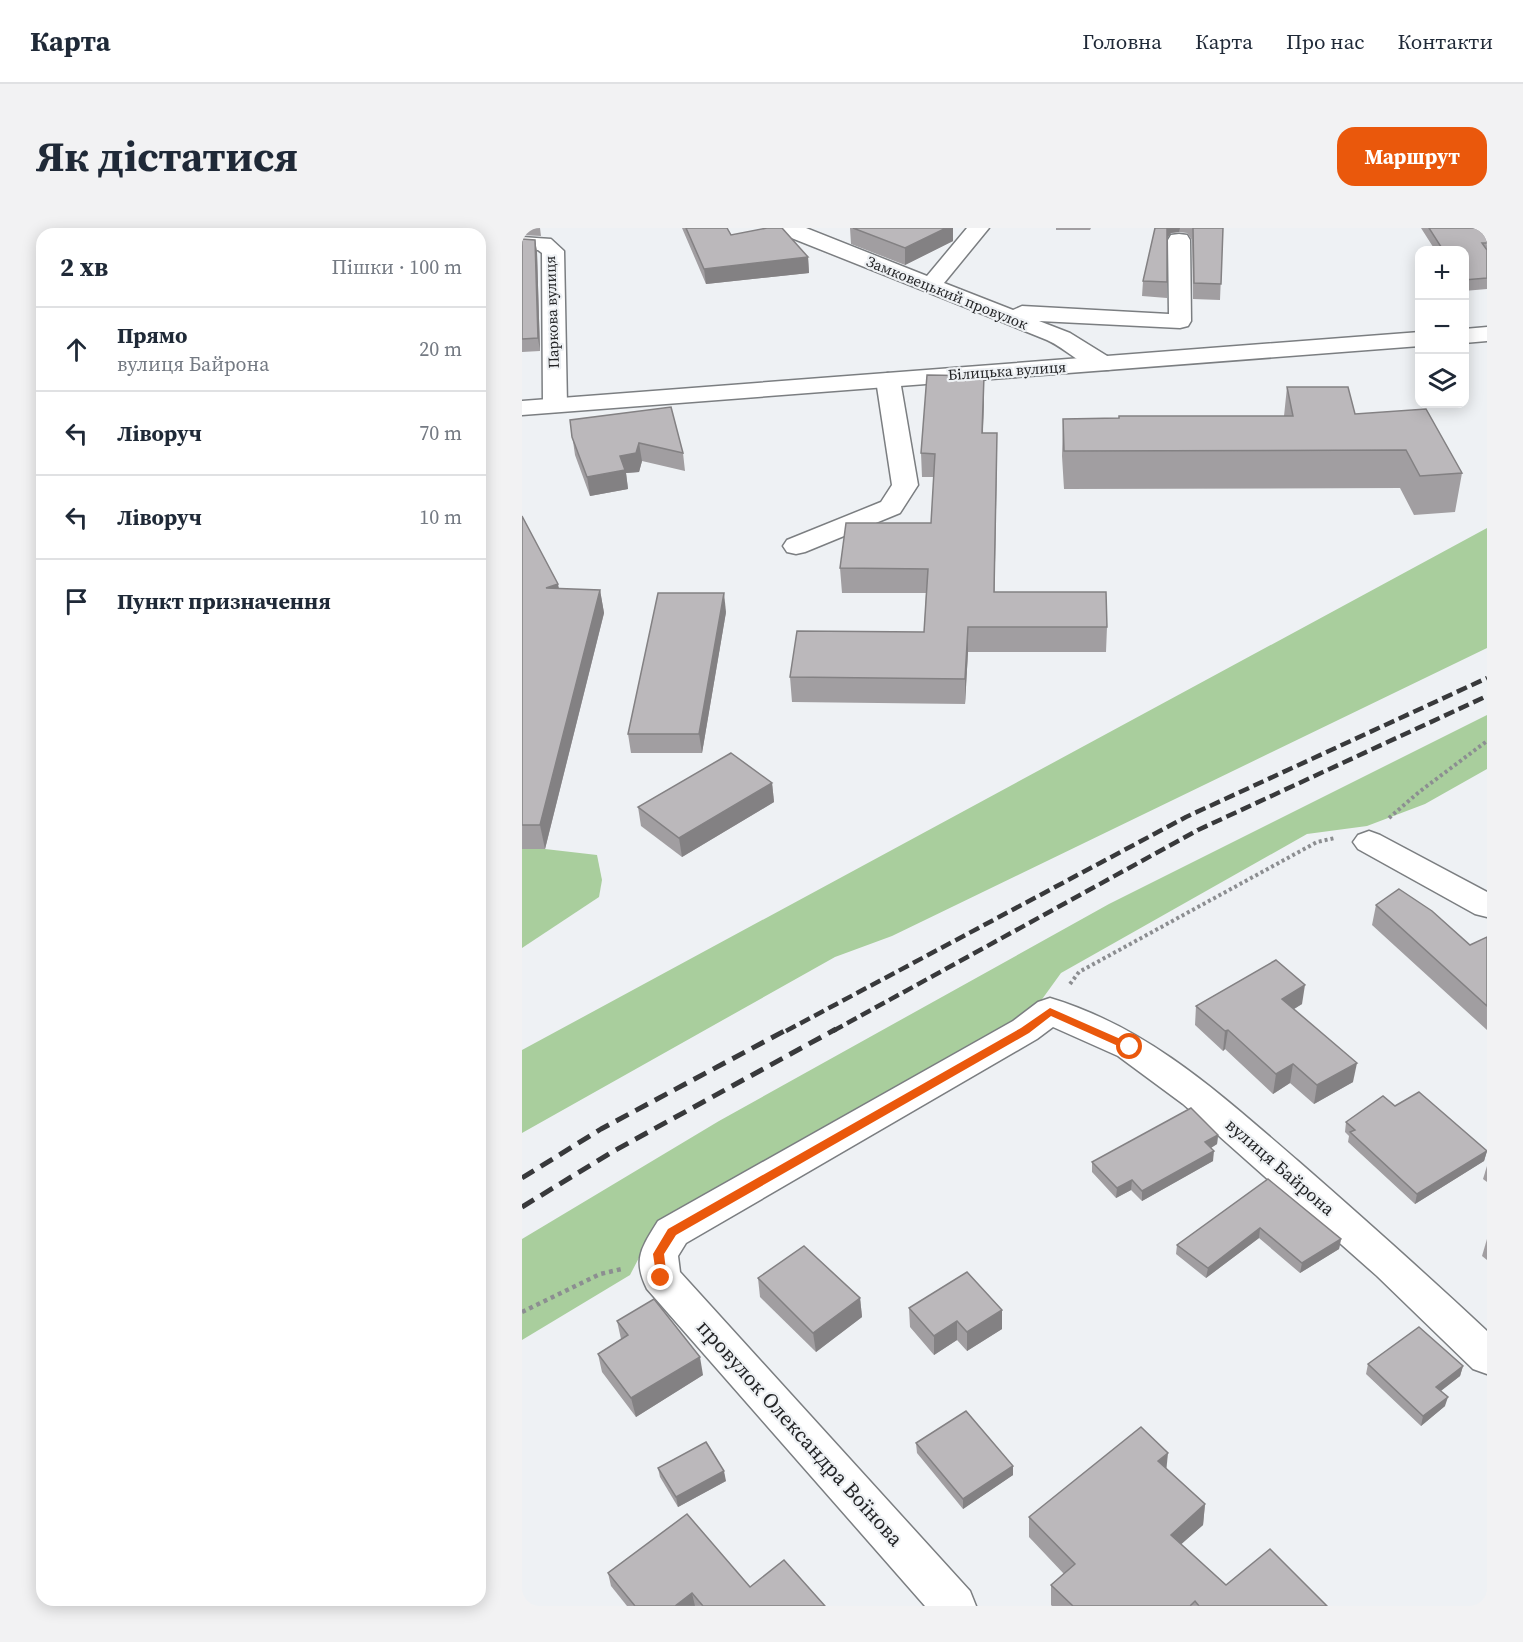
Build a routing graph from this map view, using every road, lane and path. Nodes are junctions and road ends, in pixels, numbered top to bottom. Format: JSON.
{"nodes":[{"id":1,"x":787,"y":228,"type":"edge"},
{"id":2,"x":978,"y":228,"type":"edge"},
{"id":3,"x":1179,"y":240,"type":"dead end"},
{"id":4,"x":522,"y":243,"type":"edge"},
{"id":5,"x":930,"y":286,"type":"junction"},
{"id":6,"x":991,"y":311,"type":"junction"},
{"id":7,"x":1487,"y":334,"type":"edge"},
{"id":8,"x":1469,"y":336,"type":"edge"},
{"id":9,"x":1415,"y":339,"type":"edge"},
{"id":10,"x":1104,"y":364,"type":"junction"},
{"id":11,"x":888,"y":380,"type":"junction"},
{"id":12,"x":555,"y":405,"type":"junction"},
{"id":13,"x":522,"y":408,"type":"edge"},
{"id":14,"x":796,"y":546,"type":"dead end"},
{"id":15,"x":1487,"y":741,"type":"edge"},
{"id":16,"x":1377,"y":831,"type":"junction"},
{"id":17,"x":1487,"y":906,"type":"edge"},
{"id":18,"x":1050,"y":1011,"type":"junction"},
{"id":19,"x":658,"y":1254,"type":"junction"},
{"id":20,"x":522,"y":1312,"type":"edge"},
{"id":21,"x":1487,"y":1357,"type":"edge"},
{"id":22,"x":954,"y":1606,"type":"edge"}],
"edges":[{"from":1,"to":5,"type":"street","name":"Замковецький провулок"},
{"from":2,"to":5,"type":"street"},
{"from":3,"to":6,"type":"street"},
{"from":4,"to":12,"type":"street","name":"Паркова вулиця"},
{"from":5,"to":6,"type":"street","name":"Замковецький провулок"},
{"from":6,"to":10,"type":"street","name":"Замковецький провулок"},
{"from":7,"to":8,"type":"street"},
{"from":9,"to":10,"type":"street","name":"Білицька вулиця"},
{"from":10,"to":11,"type":"street","name":"Білицька вулиця"},
{"from":11,"to":12,"type":"street","name":"Білицька вулиця"},
{"from":11,"to":14,"type":"street"},
{"from":12,"to":13,"type":"street","name":"Білицька вулиця"},
{"from":15,"to":16,"type":"path"},
{"from":16,"to":17,"type":"street"},
{"from":16,"to":18,"type":"path"},
{"from":18,"to":19,"type":"street"},
{"from":18,"to":21,"type":"street","name":"вулиця Байрона"},
{"from":19,"to":20,"type":"path"},
{"from":19,"to":22,"type":"street","name":"провулок Олександра Воїнова"}]}
